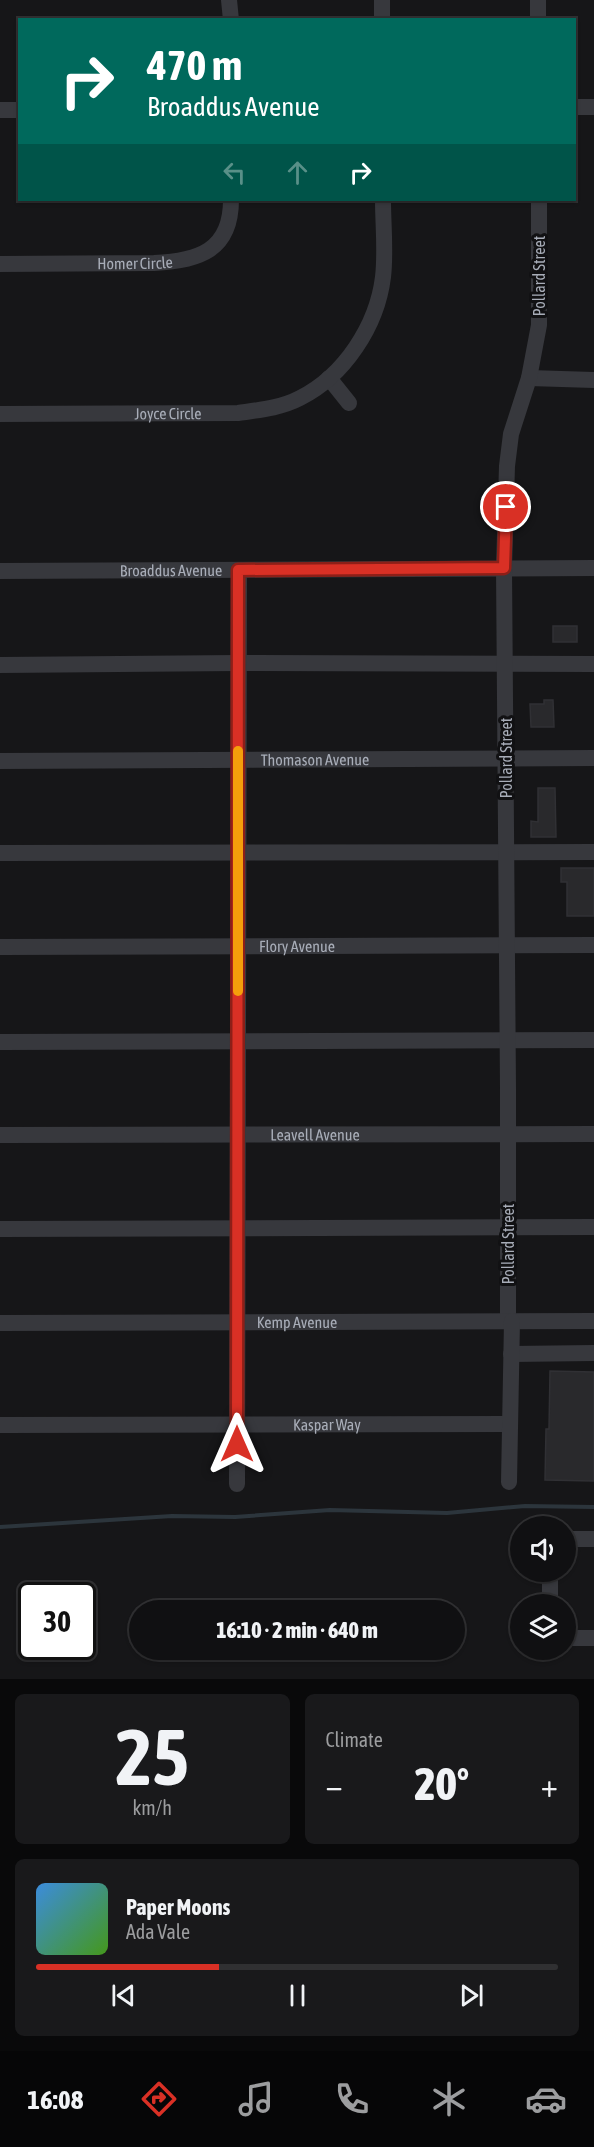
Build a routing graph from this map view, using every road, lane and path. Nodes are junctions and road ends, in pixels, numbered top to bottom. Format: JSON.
{"nodes":[{"id":1,"x":229,"y":0,"type":"edge"},
{"id":2,"x":382,"y":0,"type":"edge"},
{"id":3,"x":538,"y":0,"type":"edge"},
{"id":4,"x":231,"y":18,"type":"edge"},
{"id":5,"x":382,"y":18,"type":"edge"},
{"id":6,"x":538,"y":18,"type":"edge"},
{"id":7,"x":576,"y":107,"type":"edge"},
{"id":8,"x":594,"y":107,"type":"edge"},
{"id":9,"x":0,"y":110,"type":"edge"},
{"id":10,"x":18,"y":110,"type":"edge"},
{"id":11,"x":231,"y":201,"type":"edge"},
{"id":12,"x":383,"y":201,"type":"edge"},
{"id":13,"x":539,"y":201,"type":"edge"},
{"id":14,"x":0,"y":264,"type":"edge"},
{"id":15,"x":329,"y":378,"type":"junction"},
{"id":16,"x":529,"y":378,"type":"junction"},
{"id":17,"x":594,"y":380,"type":"edge"},
{"id":18,"x":349,"y":403,"type":"dead end"},
{"id":19,"x":0,"y":414,"type":"edge"},
{"id":20,"x":504,"y":568,"type":"junction"},
{"id":21,"x":594,"y":568,"type":"edge"},
{"id":22,"x":238,"y":570,"type":"junction"},
{"id":23,"x":0,"y":571,"type":"edge"},
{"id":24,"x":506,"y":662,"type":"junction"},
{"id":25,"x":238,"y":663,"type":"junction"},
{"id":26,"x":594,"y":664,"type":"edge"},
{"id":27,"x":0,"y":665,"type":"edge"},
{"id":28,"x":594,"y":758,"type":"edge"},
{"id":29,"x":506,"y":759,"type":"junction"},
{"id":30,"x":238,"y":760,"type":"junction"},
{"id":31,"x":0,"y":761,"type":"edge"},
{"id":32,"x":238,"y":852,"type":"junction"},
{"id":33,"x":506,"y":852,"type":"junction"},
{"id":34,"x":594,"y":852,"type":"edge"},
{"id":35,"x":0,"y":853,"type":"edge"},
{"id":36,"x":506,"y":945,"type":"junction"},
{"id":37,"x":594,"y":945,"type":"edge"},
{"id":38,"x":238,"y":946,"type":"junction"},
{"id":39,"x":0,"y":947,"type":"edge"},
{"id":40,"x":508,"y":1040,"type":"junction"},
{"id":41,"x":594,"y":1040,"type":"edge"},
{"id":42,"x":238,"y":1041,"type":"junction"},
{"id":43,"x":0,"y":1042,"type":"edge"},
{"id":44,"x":508,"y":1134,"type":"junction"},
{"id":45,"x":594,"y":1134,"type":"edge"},
{"id":46,"x":0,"y":1135,"type":"edge"},
{"id":47,"x":238,"y":1135,"type":"junction"},
{"id":48,"x":594,"y":1227,"type":"edge"},
{"id":49,"x":238,"y":1228,"type":"junction"},
{"id":50,"x":508,"y":1228,"type":"junction"},
{"id":51,"x":0,"y":1229,"type":"edge"},
{"id":52,"x":510,"y":1321,"type":"junction"},
{"id":53,"x":594,"y":1321,"type":"edge"},
{"id":54,"x":238,"y":1322,"type":"junction"},
{"id":55,"x":0,"y":1323,"type":"edge"},
{"id":56,"x":594,"y":1353,"type":"edge"},
{"id":57,"x":511,"y":1354,"type":"junction"},
{"id":58,"x":237,"y":1424,"type":"junction"},
{"id":59,"x":509,"y":1424,"type":"junction"},
{"id":60,"x":0,"y":1425,"type":"edge"},
{"id":61,"x":509,"y":1482,"type":"dead end"},
{"id":62,"x":237,"y":1485,"type":"dead end"},
{"id":63,"x":576,"y":1539,"type":"edge"},
{"id":64,"x":594,"y":1539,"type":"edge"},
{"id":65,"x":576,"y":1638,"type":"edge"},
{"id":66,"x":594,"y":1638,"type":"edge"}],
"edges":[{"from":1,"to":4,"type":"street"},
{"from":2,"to":5,"type":"street"},
{"from":3,"to":6,"type":"street"},
{"from":7,"to":8,"type":"street"},
{"from":9,"to":10,"type":"street"},
{"from":11,"to":14,"type":"street","name":"Homer Circle"},
{"from":12,"to":15,"type":"street","name":"Joyce Circle"},
{"from":13,"to":16,"type":"street","name":"Pollard Street"},
{"from":15,"to":18,"type":"street"},
{"from":15,"to":19,"type":"street","name":"Joyce Circle"},
{"from":16,"to":17,"type":"street"},
{"from":16,"to":20,"type":"street","name":"Pollard Street"},
{"from":20,"to":21,"type":"street","name":"Broaddus Avenue"},
{"from":20,"to":22,"type":"street","name":"Broaddus Avenue"},
{"from":20,"to":24,"type":"street","name":"Pollard Street"},
{"from":22,"to":23,"type":"street","name":"Broaddus Avenue"},
{"from":22,"to":25,"type":"street"},
{"from":24,"to":25,"type":"street"},
{"from":24,"to":26,"type":"street"},
{"from":24,"to":29,"type":"street","name":"Pollard Street"},
{"from":25,"to":27,"type":"street"},
{"from":25,"to":30,"type":"street"},
{"from":28,"to":29,"type":"street","name":"Thomason Avenue"},
{"from":29,"to":30,"type":"street","name":"Thomason Avenue"},
{"from":29,"to":33,"type":"street","name":"Pollard Street"},
{"from":30,"to":31,"type":"street","name":"Thomason Avenue"},
{"from":30,"to":32,"type":"street"},
{"from":32,"to":33,"type":"street"},
{"from":32,"to":35,"type":"street"},
{"from":32,"to":38,"type":"street"},
{"from":33,"to":34,"type":"street"},
{"from":33,"to":36,"type":"street","name":"Pollard Street"},
{"from":36,"to":37,"type":"street","name":"Flory Avenue"},
{"from":36,"to":38,"type":"street","name":"Flory Avenue"},
{"from":36,"to":40,"type":"street","name":"Pollard Street"},
{"from":38,"to":39,"type":"street","name":"Flory Avenue"},
{"from":38,"to":42,"type":"street"},
{"from":40,"to":41,"type":"street"},
{"from":40,"to":42,"type":"street"},
{"from":40,"to":44,"type":"street","name":"Pollard Street"},
{"from":42,"to":43,"type":"street"},
{"from":42,"to":47,"type":"street"},
{"from":44,"to":45,"type":"street","name":"Leavell Avenue"},
{"from":44,"to":47,"type":"street","name":"Leavell Avenue"},
{"from":44,"to":50,"type":"street","name":"Pollard Street"},
{"from":46,"to":47,"type":"street","name":"Leavell Avenue"},
{"from":47,"to":49,"type":"street"},
{"from":48,"to":50,"type":"street"},
{"from":49,"to":50,"type":"street"},
{"from":49,"to":51,"type":"street"},
{"from":49,"to":54,"type":"street"},
{"from":50,"to":52,"type":"street","name":"Pollard Street"},
{"from":52,"to":53,"type":"street","name":"Kemp Avenue"},
{"from":52,"to":54,"type":"street","name":"Kemp Avenue"},
{"from":52,"to":57,"type":"street","name":"Pollard Street"},
{"from":54,"to":55,"type":"street","name":"Kemp Avenue"},
{"from":54,"to":58,"type":"street"},
{"from":56,"to":57,"type":"street"},
{"from":57,"to":59,"type":"street","name":"Pollard Street"},
{"from":58,"to":59,"type":"street","name":"Kaspar Way"},
{"from":58,"to":60,"type":"street","name":"Kaspar Way"},
{"from":58,"to":62,"type":"street"},
{"from":59,"to":61,"type":"street","name":"Pollard Street"},
{"from":63,"to":64,"type":"street"},
{"from":65,"to":66,"type":"street"}]}
